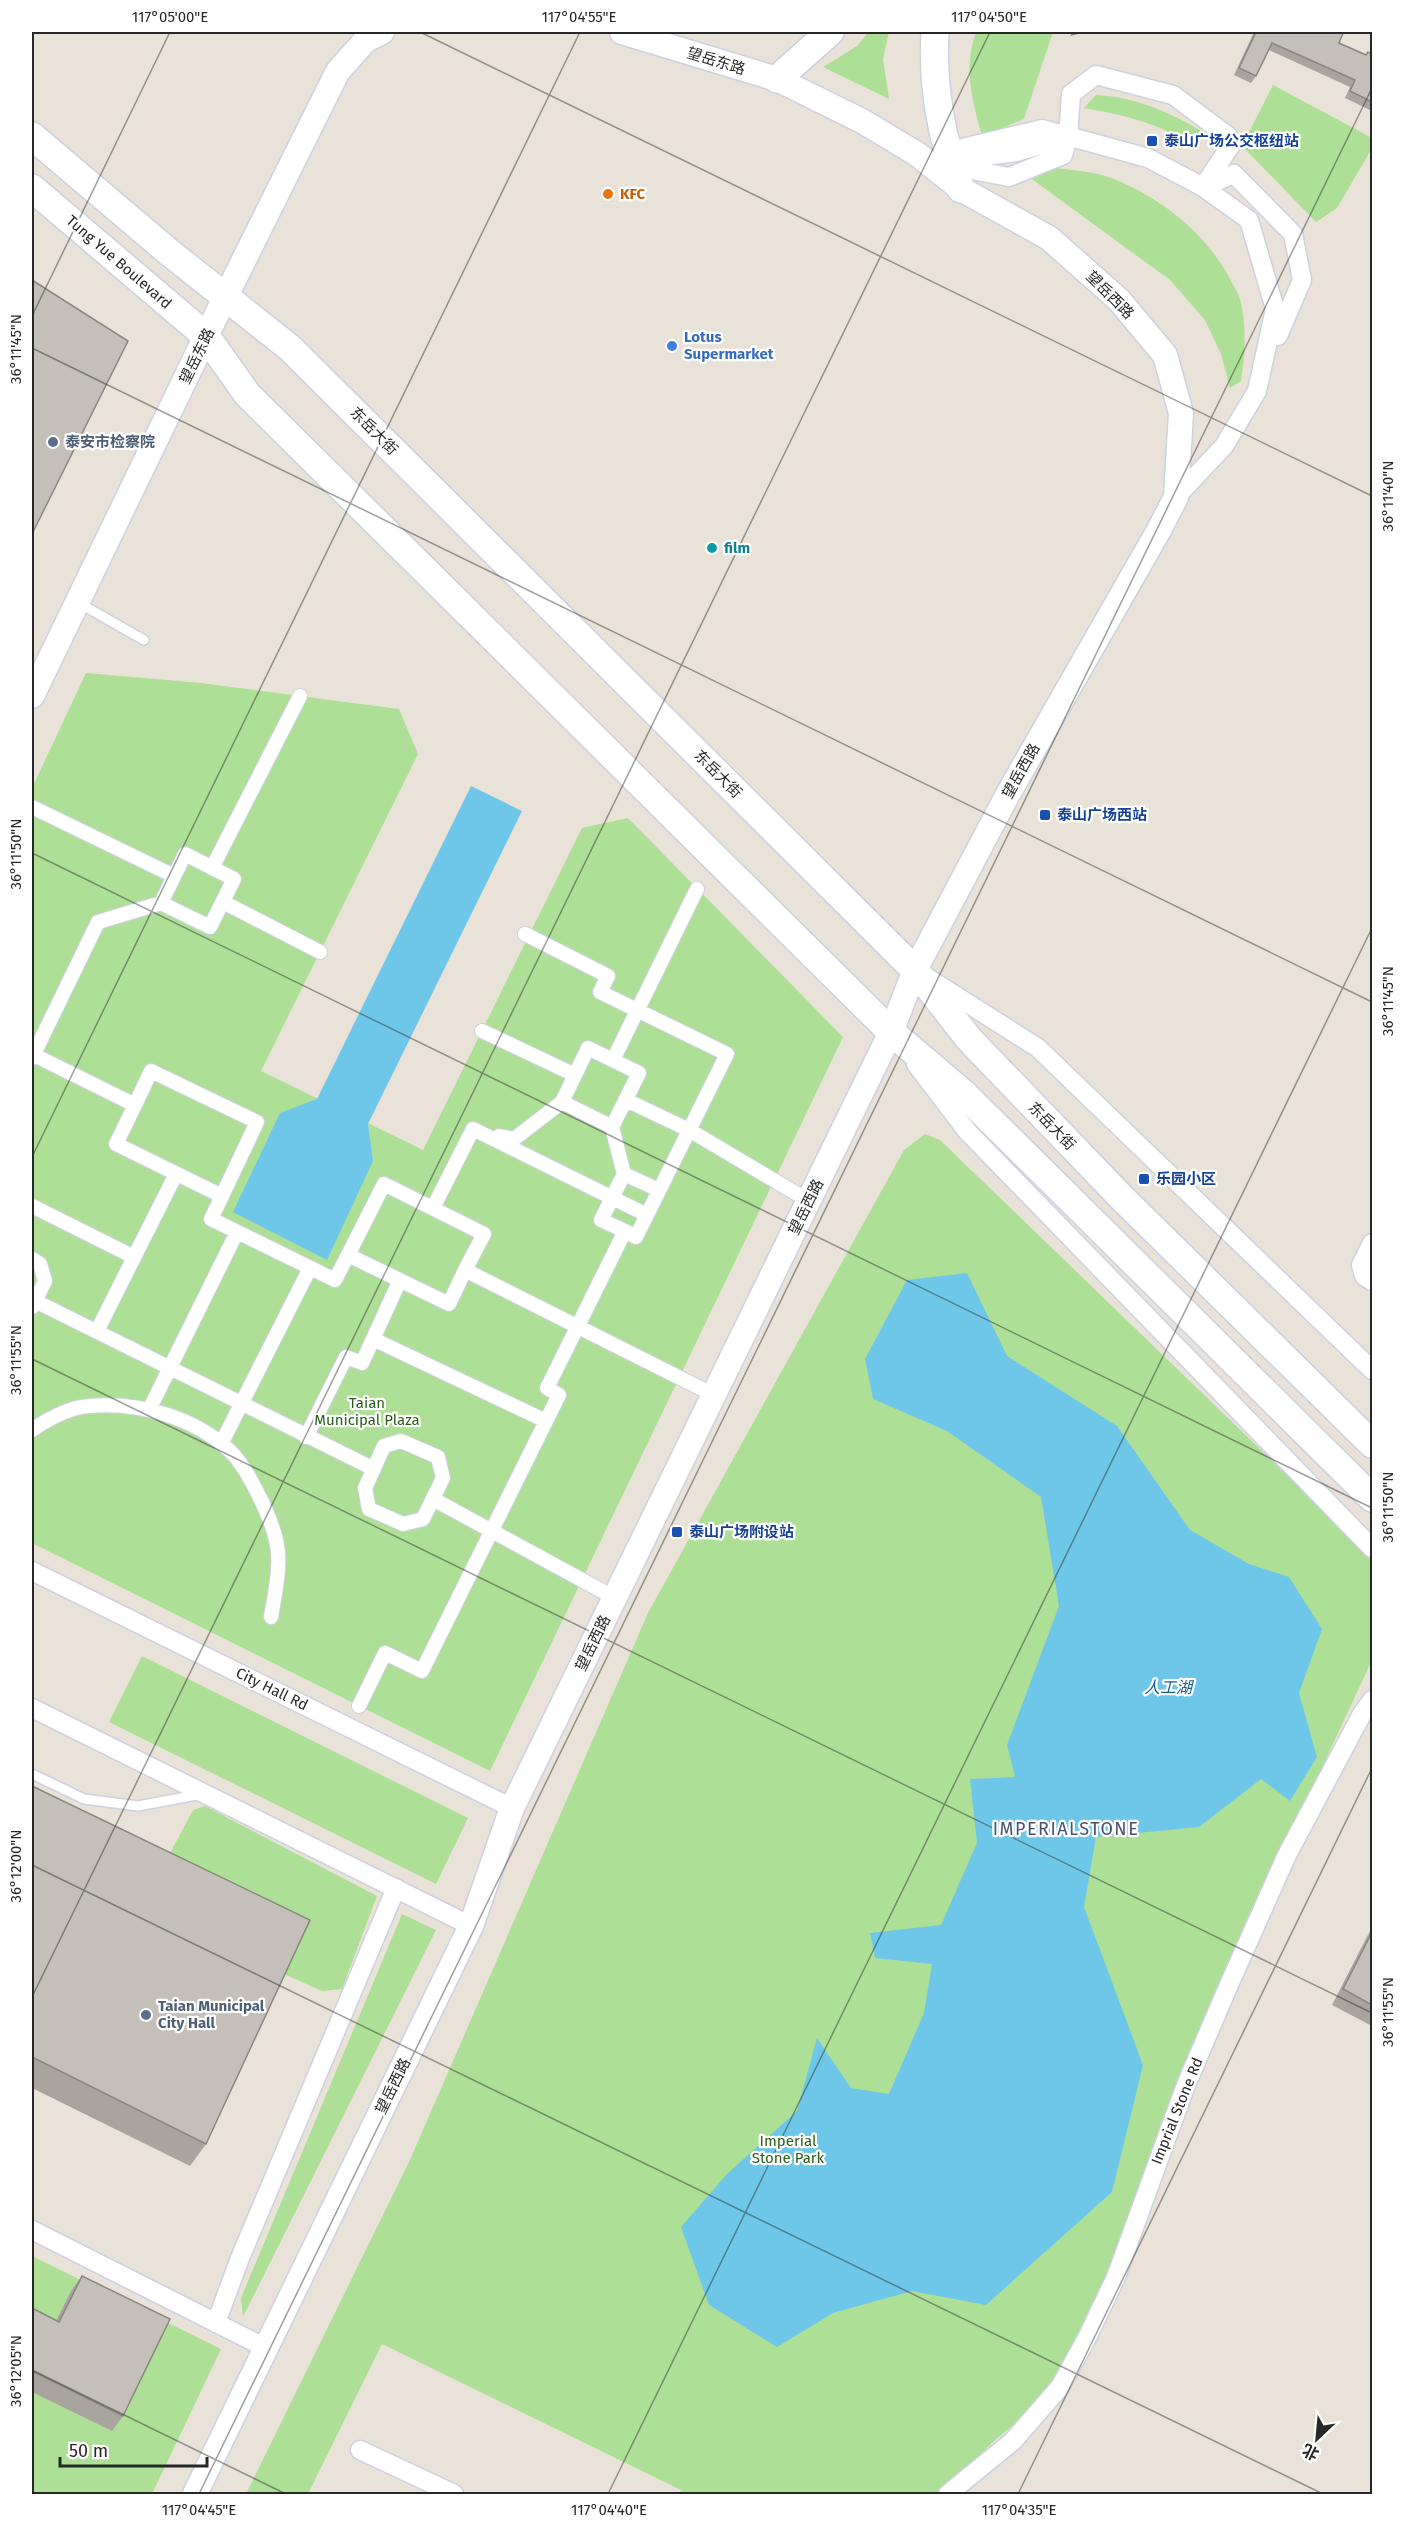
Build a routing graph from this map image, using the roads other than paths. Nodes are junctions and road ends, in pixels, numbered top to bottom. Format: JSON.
{"nodes":[{"id":1,"x":382,"y":32,"type":"edge"},
{"id":2,"x":622,"y":32,"type":"edge"},
{"id":3,"x":830,"y":32,"type":"edge"},
{"id":4,"x":935,"y":32,"type":"edge"},
{"id":5,"x":777,"y":79,"type":"junction"},
{"id":6,"x":32,"y":136,"type":"edge"},
{"id":7,"x":1068,"y":137,"type":"junction"},
{"id":8,"x":917,"y":154,"type":"junction"},
{"id":9,"x":949,"y":160,"type":"junction"},
{"id":10,"x":1203,"y":187,"type":"junction"},
{"id":11,"x":32,"y":188,"type":"edge"},
{"id":12,"x":961,"y":189,"type":"junction"},
{"id":13,"x":226,"y":297,"type":"junction"},
{"id":14,"x":206,"y":336,"type":"junction"},
{"id":15,"x":1261,"y":373,"type":"junction"},
{"id":16,"x":1176,"y":497,"type":"junction"},
{"id":17,"x":78,"y":603,"type":"junction"},
{"id":18,"x":144,"y":640,"type":"dead end"},
{"id":19,"x":32,"y":696,"type":"edge"},
{"id":20,"x":300,"y":696,"type":"dead end"},
{"id":21,"x":32,"y":807,"type":"edge"},
{"id":22,"x":212,"y":868,"type":"junction"},
{"id":23,"x":174,"y":876,"type":"junction"},
{"id":24,"x":697,"y":889,"type":"dead end"},
{"id":25,"x":223,"y":902,"type":"junction"},
{"id":26,"x":161,"y":903,"type":"junction"},
{"id":27,"x":525,"y":934,"type":"dead end"},
{"id":28,"x":320,"y":952,"type":"dead end"},
{"id":29,"x":915,"y":970,"type":"junction"},
{"id":30,"x":638,"y":1010,"type":"junction"},
{"id":31,"x":482,"y":1031,"type":"dead end"},
{"id":32,"x":891,"y":1032,"type":"junction"},
{"id":33,"x":32,"y":1056,"type":"edge"},
{"id":34,"x":613,"y":1060,"type":"junction"},
{"id":35,"x":575,"y":1075,"type":"junction"},
{"id":36,"x":626,"y":1100,"type":"junction"},
{"id":37,"x":562,"y":1102,"type":"junction"},
{"id":38,"x":135,"y":1105,"type":"junction"},
{"id":39,"x":612,"y":1127,"type":"junction"},
{"id":40,"x":473,"y":1129,"type":"junction"},
{"id":41,"x":689,"y":1130,"type":"junction"},
{"id":42,"x":176,"y":1174,"type":"junction"},
{"id":43,"x":624,"y":1174,"type":"junction"},
{"id":44,"x":659,"y":1190,"type":"junction"},
{"id":45,"x":222,"y":1196,"type":"junction"},
{"id":46,"x":612,"y":1197,"type":"junction"},
{"id":47,"x":809,"y":1201,"type":"junction"},
{"id":48,"x":32,"y":1206,"type":"edge"},
{"id":49,"x":433,"y":1208,"type":"junction"},
{"id":50,"x":647,"y":1215,"type":"junction"},
{"id":51,"x":625,"y":1231,"type":"junction"},
{"id":52,"x":237,"y":1232,"type":"junction"},
{"id":53,"x":1372,"y":1243,"type":"edge"},
{"id":54,"x":348,"y":1255,"type":"junction"},
{"id":55,"x":134,"y":1257,"type":"junction"},
{"id":56,"x":32,"y":1259,"type":"edge"},
{"id":57,"x":310,"y":1268,"type":"junction"},
{"id":58,"x":465,"y":1270,"type":"junction"},
{"id":59,"x":400,"y":1280,"type":"junction"},
{"id":60,"x":1372,"y":1281,"type":"edge"},
{"id":61,"x":33,"y":1305,"type":"edge"},
{"id":62,"x":578,"y":1327,"type":"junction"},
{"id":63,"x":96,"y":1331,"type":"junction"},
{"id":64,"x":373,"y":1339,"type":"junction"},
{"id":65,"x":169,"y":1368,"type":"junction"},
{"id":66,"x":1372,"y":1370,"type":"edge"},
{"id":67,"x":714,"y":1395,"type":"junction"},
{"id":68,"x":241,"y":1404,"type":"junction"},
{"id":69,"x":149,"y":1410,"type":"junction"},
{"id":70,"x":546,"y":1421,"type":"junction"},
{"id":71,"x":32,"y":1430,"type":"edge"},
{"id":72,"x":306,"y":1437,"type":"junction"},
{"id":73,"x":221,"y":1444,"type":"junction"},
{"id":74,"x":1372,"y":1444,"type":"edge"},
{"id":75,"x":374,"y":1470,"type":"junction"},
{"id":76,"x":1372,"y":1498,"type":"edge"},
{"id":77,"x":433,"y":1499,"type":"junction"},
{"id":78,"x":491,"y":1531,"type":"junction"},
{"id":79,"x":1372,"y":1548,"type":"edge"},
{"id":80,"x":32,"y":1570,"type":"edge"},
{"id":81,"x":615,"y":1598,"type":"junction"},
{"id":82,"x":271,"y":1617,"type":"dead end"},
{"id":83,"x":1372,"y":1700,"type":"edge"},
{"id":84,"x":359,"y":1706,"type":"dead end"},
{"id":85,"x":32,"y":1708,"type":"edge"},
{"id":86,"x":32,"y":1774,"type":"edge"},
{"id":87,"x":204,"y":1793,"type":"junction"},
{"id":88,"x":512,"y":1808,"type":"junction"},
{"id":89,"x":396,"y":1888,"type":"junction"},
{"id":90,"x":471,"y":1926,"type":"junction"},
{"id":91,"x":32,"y":2230,"type":"edge"},
{"id":92,"x":216,"y":2323,"type":"junction"},
{"id":93,"x":266,"y":2348,"type":"junction"},
{"id":94,"x":360,"y":2450,"type":"dead end"},
{"id":95,"x":195,"y":2494,"type":"edge"},
{"id":96,"x":454,"y":2494,"type":"edge"},
{"id":97,"x":948,"y":2494,"type":"edge"}],
"edges":[{"from":1,"to":13,"type":"street","name":"望岳东路"},
{"from":2,"to":5,"type":"street","name":"望岳东路"},
{"from":3,"to":5,"type":"main road"},
{"from":4,"to":9,"type":"main road"},
{"from":5,"to":8,"type":"street","name":"望岳西路"},
{"from":6,"to":13,"type":"main road","name":"东岳大街"},
{"from":7,"to":9,"type":"street"},
{"from":7,"to":10,"type":"street"},
{"from":7,"to":10,"type":"street"},
{"from":8,"to":9,"type":"street"},
{"from":8,"to":12,"type":"street","name":"望岳西路"},
{"from":9,"to":12,"type":"main road"},
{"from":10,"to":15,"type":"street"},
{"from":10,"to":15,"type":"street"},
{"from":11,"to":14,"type":"main road","name":"Tung Yue Boulevard"},
{"from":12,"to":16,"type":"street","name":"望岳西路"},
{"from":13,"to":14,"type":"street","name":"望岳东路"},
{"from":13,"to":29,"type":"main road","name":"东岳大街"},
{"from":14,"to":17,"type":"street","name":"望岳东路"},
{"from":14,"to":32,"type":"main road"},
{"from":15,"to":16,"type":"street"},
{"from":16,"to":29,"type":"street","name":"望岳西路"},
{"from":17,"to":18,"type":"lane"},
{"from":17,"to":19,"type":"street","name":"望岳东路"},
{"from":20,"to":22,"type":"street"},
{"from":21,"to":23,"type":"street"},
{"from":22,"to":23,"type":"street"},
{"from":22,"to":25,"type":"street"},
{"from":23,"to":26,"type":"street"},
{"from":24,"to":30,"type":"street"},
{"from":25,"to":26,"type":"street"},
{"from":25,"to":28,"type":"street"},
{"from":26,"to":33,"type":"street"},
{"from":27,"to":30,"type":"street"},
{"from":29,"to":32,"type":"street","name":"望岳西路"},
{"from":29,"to":66,"type":"street"},
{"from":29,"to":74,"type":"main road","name":"东岳大街"},
{"from":30,"to":34,"type":"street"},
{"from":30,"to":41,"type":"street"},
{"from":31,"to":35,"type":"street"},
{"from":32,"to":47,"type":"street","name":"望岳西路"},
{"from":32,"to":76,"type":"main road"},
{"from":32,"to":79,"type":"street"},
{"from":33,"to":38,"type":"street"},
{"from":34,"to":35,"type":"street"},
{"from":34,"to":36,"type":"street"},
{"from":35,"to":37,"type":"street"},
{"from":36,"to":39,"type":"street"},
{"from":36,"to":41,"type":"street"},
{"from":37,"to":39,"type":"street"},
{"from":37,"to":40,"type":"street"},
{"from":38,"to":42,"type":"street"},
{"from":38,"to":45,"type":"street"},
{"from":39,"to":43,"type":"street"},
{"from":40,"to":46,"type":"street"},
{"from":40,"to":49,"type":"street"},
{"from":41,"to":44,"type":"street"},
{"from":41,"to":47,"type":"street"},
{"from":42,"to":45,"type":"street"},
{"from":42,"to":55,"type":"street"},
{"from":43,"to":44,"type":"street"},
{"from":43,"to":46,"type":"street"},
{"from":44,"to":50,"type":"street"},
{"from":45,"to":52,"type":"street"},
{"from":46,"to":50,"type":"street"},
{"from":46,"to":51,"type":"street"},
{"from":47,"to":67,"type":"street","name":"望岳西路"},
{"from":48,"to":55,"type":"street"},
{"from":49,"to":54,"type":"street"},
{"from":49,"to":58,"type":"street"},
{"from":50,"to":51,"type":"street"},
{"from":51,"to":62,"type":"street"},
{"from":52,"to":57,"type":"street"},
{"from":52,"to":65,"type":"street"},
{"from":53,"to":60,"type":"street"},
{"from":54,"to":57,"type":"street"},
{"from":54,"to":59,"type":"street"},
{"from":55,"to":63,"type":"street"},
{"from":56,"to":61,"type":"street"},
{"from":57,"to":68,"type":"street"},
{"from":58,"to":59,"type":"street"},
{"from":58,"to":62,"type":"street"},
{"from":59,"to":64,"type":"street"},
{"from":61,"to":63,"type":"street"},
{"from":62,"to":67,"type":"street"},
{"from":62,"to":70,"type":"street"},
{"from":63,"to":65,"type":"street"},
{"from":64,"to":70,"type":"street"},
{"from":64,"to":72,"type":"street"},
{"from":65,"to":68,"type":"street"},
{"from":65,"to":69,"type":"street"},
{"from":67,"to":81,"type":"street","name":"望岳西路"},
{"from":68,"to":72,"type":"street"},
{"from":68,"to":73,"type":"street"},
{"from":69,"to":71,"type":"street"},
{"from":69,"to":73,"type":"street"},
{"from":70,"to":78,"type":"street"},
{"from":72,"to":75,"type":"street"},
{"from":73,"to":82,"type":"street"},
{"from":75,"to":77,"type":"street"},
{"from":75,"to":77,"type":"street"},
{"from":77,"to":78,"type":"street"},
{"from":78,"to":81,"type":"street"},
{"from":78,"to":84,"type":"street"},
{"from":80,"to":88,"type":"street","name":"City Hall Rd"},
{"from":81,"to":88,"type":"street","name":"望岳西路"},
{"from":83,"to":97,"type":"street","name":"Imprial Stone Rd"},
{"from":85,"to":87,"type":"street"},
{"from":86,"to":87,"type":"lane"},
{"from":87,"to":89,"type":"street"},
{"from":88,"to":90,"type":"street","name":"望岳西路"},
{"from":89,"to":90,"type":"street"},
{"from":89,"to":92,"type":"street"},
{"from":90,"to":93,"type":"street","name":"望岳西路"},
{"from":91,"to":92,"type":"street"},
{"from":92,"to":93,"type":"street"},
{"from":93,"to":95,"type":"street","name":"望岳西路"},
{"from":94,"to":96,"type":"street"}]}
